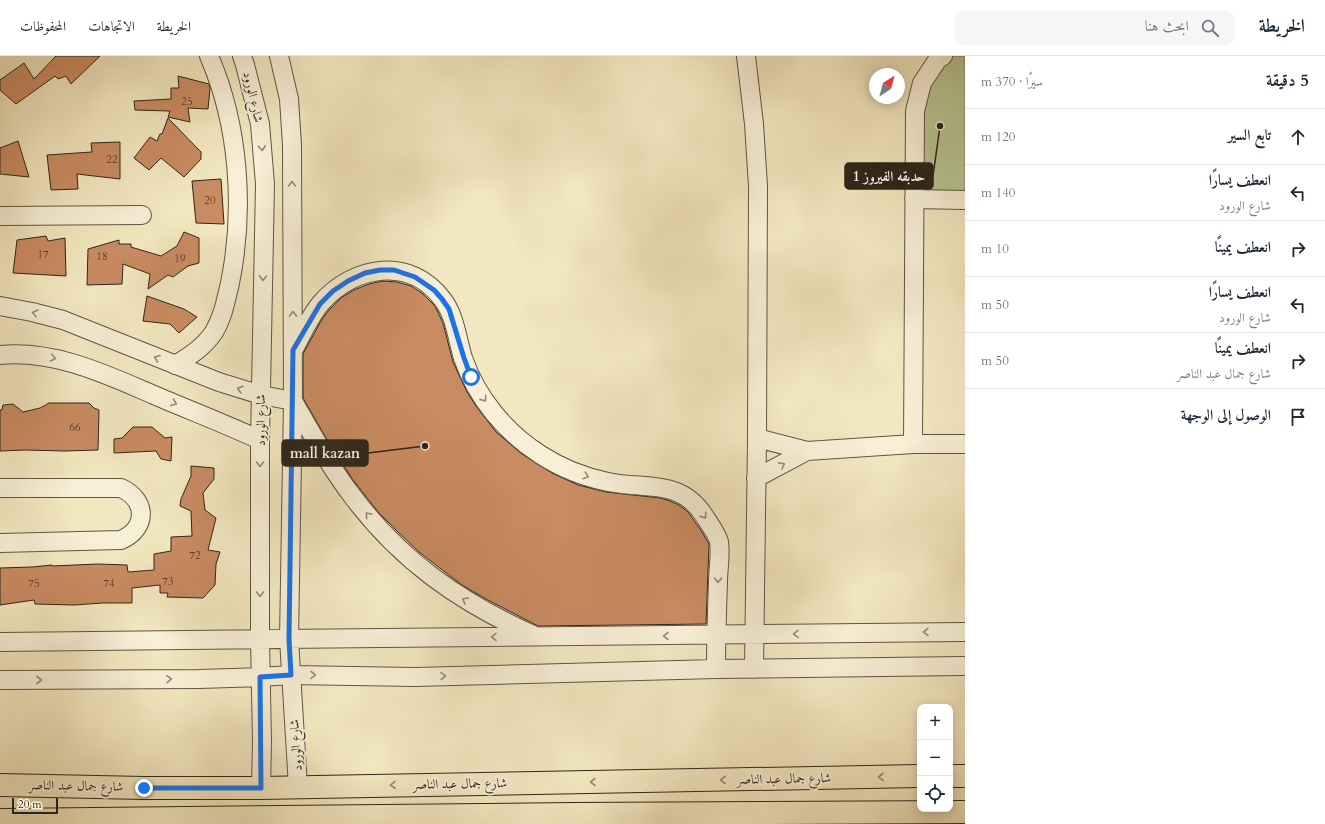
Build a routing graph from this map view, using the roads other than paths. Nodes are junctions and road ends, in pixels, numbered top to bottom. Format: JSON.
{"nodes":[{"id":1,"x":209,"y":56,"type":"edge"},
{"id":2,"x":242,"y":56,"type":"edge"},
{"id":3,"x":279,"y":56,"type":"edge"},
{"id":4,"x":746,"y":56,"type":"edge"},
{"id":5,"x":943,"y":56,"type":"edge"},
{"id":6,"x":914,"y":199,"type":"junction"},
{"id":7,"x":965,"y":200,"type":"edge"},
{"id":8,"x":142,"y":215,"type":"dead end"},
{"id":9,"x":0,"y":216,"type":"edge"},
{"id":10,"x":0,"y":306,"type":"edge"},
{"id":11,"x":293,"y":350,"type":"junction"},
{"id":12,"x":0,"y":355,"type":"edge"},
{"id":13,"x":175,"y":365,"type":"junction"},
{"id":14,"x":261,"y":395,"type":"junction"},
{"id":15,"x":293,"y":401,"type":"junction"},
{"id":16,"x":757,"y":438,"type":"junction"},
{"id":17,"x":260,"y":440,"type":"junction"},
{"id":18,"x":913,"y":444,"type":"junction"},
{"id":19,"x":965,"y":444,"type":"edge"},
{"id":20,"x":807,"y":451,"type":"junction"},
{"id":21,"x":756,"y":478,"type":"junction"},
{"id":22,"x":0,"y":488,"type":"edge"},
{"id":23,"x":0,"y":543,"type":"edge"},
{"id":24,"x":965,"y":632,"type":"edge"},
{"id":25,"x":716,"y":635,"type":"junction"},
{"id":26,"x":753,"y":635,"type":"junction"},
{"id":27,"x":537,"y":637,"type":"junction"},
{"id":28,"x":260,"y":639,"type":"junction"},
{"id":29,"x":289,"y":639,"type":"junction"},
{"id":30,"x":0,"y":642,"type":"edge"},
{"id":31,"x":965,"y":666,"type":"edge"},
{"id":32,"x":754,"y":668,"type":"junction"},
{"id":33,"x":716,"y":669,"type":"junction"},
{"id":34,"x":291,"y":675,"type":"junction"},
{"id":35,"x":260,"y":677,"type":"junction"},
{"id":36,"x":0,"y":680,"type":"edge"},
{"id":37,"x":917,"y":776,"type":"edge"},
{"id":38,"x":953,"y":776,"type":"edge"},
{"id":39,"x":965,"y":776,"type":"edge"},
{"id":40,"x":0,"y":785,"type":"edge"},
{"id":41,"x":298,"y":787,"type":"junction"},
{"id":42,"x":261,"y":788,"type":"junction"},
{"id":43,"x":965,"y":812,"type":"edge"},
{"id":44,"x":579,"y":819,"type":"edge"},
{"id":45,"x":0,"y":820,"type":"edge"},
{"id":46,"x":296,"y":821,"type":"edge"}],
"edges":[{"from":1,"to":13,"type":"street"},
{"from":2,"to":14,"type":"street","name":"شارع الورود","one_way":true},
{"from":11,"to":3,"type":"street","name":"شارع الورود","one_way":true},
{"from":4,"to":16,"type":"street"},
{"from":5,"to":6,"type":"street"},
{"from":6,"to":7,"type":"street"},
{"from":6,"to":18,"type":"street"},
{"from":8,"to":9,"type":"street"},
{"from":13,"to":10,"type":"street","one_way":true},
{"from":11,"to":15,"type":"street","name":"شارع الورود"},
{"from":11,"to":25,"type":"street","one_way":true},
{"from":12,"to":17,"type":"street","one_way":true},
{"from":14,"to":13,"type":"street","one_way":true},
{"from":14,"to":15,"type":"street"},
{"from":14,"to":17,"type":"street","name":"شارع الورود"},
{"from":27,"to":15,"type":"street","one_way":true},
{"from":15,"to":29,"type":"street","name":"شارع الورود"},
{"from":16,"to":20,"type":"street"},
{"from":16,"to":21,"type":"street"},
{"from":17,"to":28,"type":"street","name":"شارع الورود","one_way":true},
{"from":18,"to":19,"type":"street"},
{"from":18,"to":20,"type":"street"},
{"from":21,"to":20,"type":"street","one_way":true},
{"from":21,"to":26,"type":"street"},
{"from":22,"to":23,"type":"street"},
{"from":24,"to":26,"type":"street","one_way":true},
{"from":25,"to":26,"type":"street"},
{"from":25,"to":27,"type":"street","one_way":true},
{"from":25,"to":33,"type":"street"},
{"from":26,"to":32,"type":"street"},
{"from":27,"to":29,"type":"street","one_way":true},
{"from":28,"to":29,"type":"street"},
{"from":28,"to":30,"type":"street"},
{"from":28,"to":35,"type":"street","name":"شارع الورود"},
{"from":29,"to":34,"type":"street","name":"شارع الورود"},
{"from":31,"to":32,"type":"street"},
{"from":32,"to":33,"type":"street"},
{"from":34,"to":33,"type":"street","one_way":true},
{"from":34,"to":35,"type":"street"},
{"from":34,"to":41,"type":"street","name":"شارع الورود"},
{"from":36,"to":35,"type":"street","one_way":true},
{"from":35,"to":42,"type":"street","name":"شارع الورود"},
{"from":37,"to":41,"type":"main road","name":"شارع جمال عبد الناصر","one_way":true},
{"from":38,"to":39,"type":"main road"},
{"from":40,"to":42,"type":"main road","name":"شارع جمال عبد الناصر"},
{"from":41,"to":42,"type":"main road","name":"شارع جمال عبد الناصر"},
{"from":43,"to":44,"type":"main road"},
{"from":44,"to":46,"type":"main road"},
{"from":45,"to":46,"type":"main road"}]}
